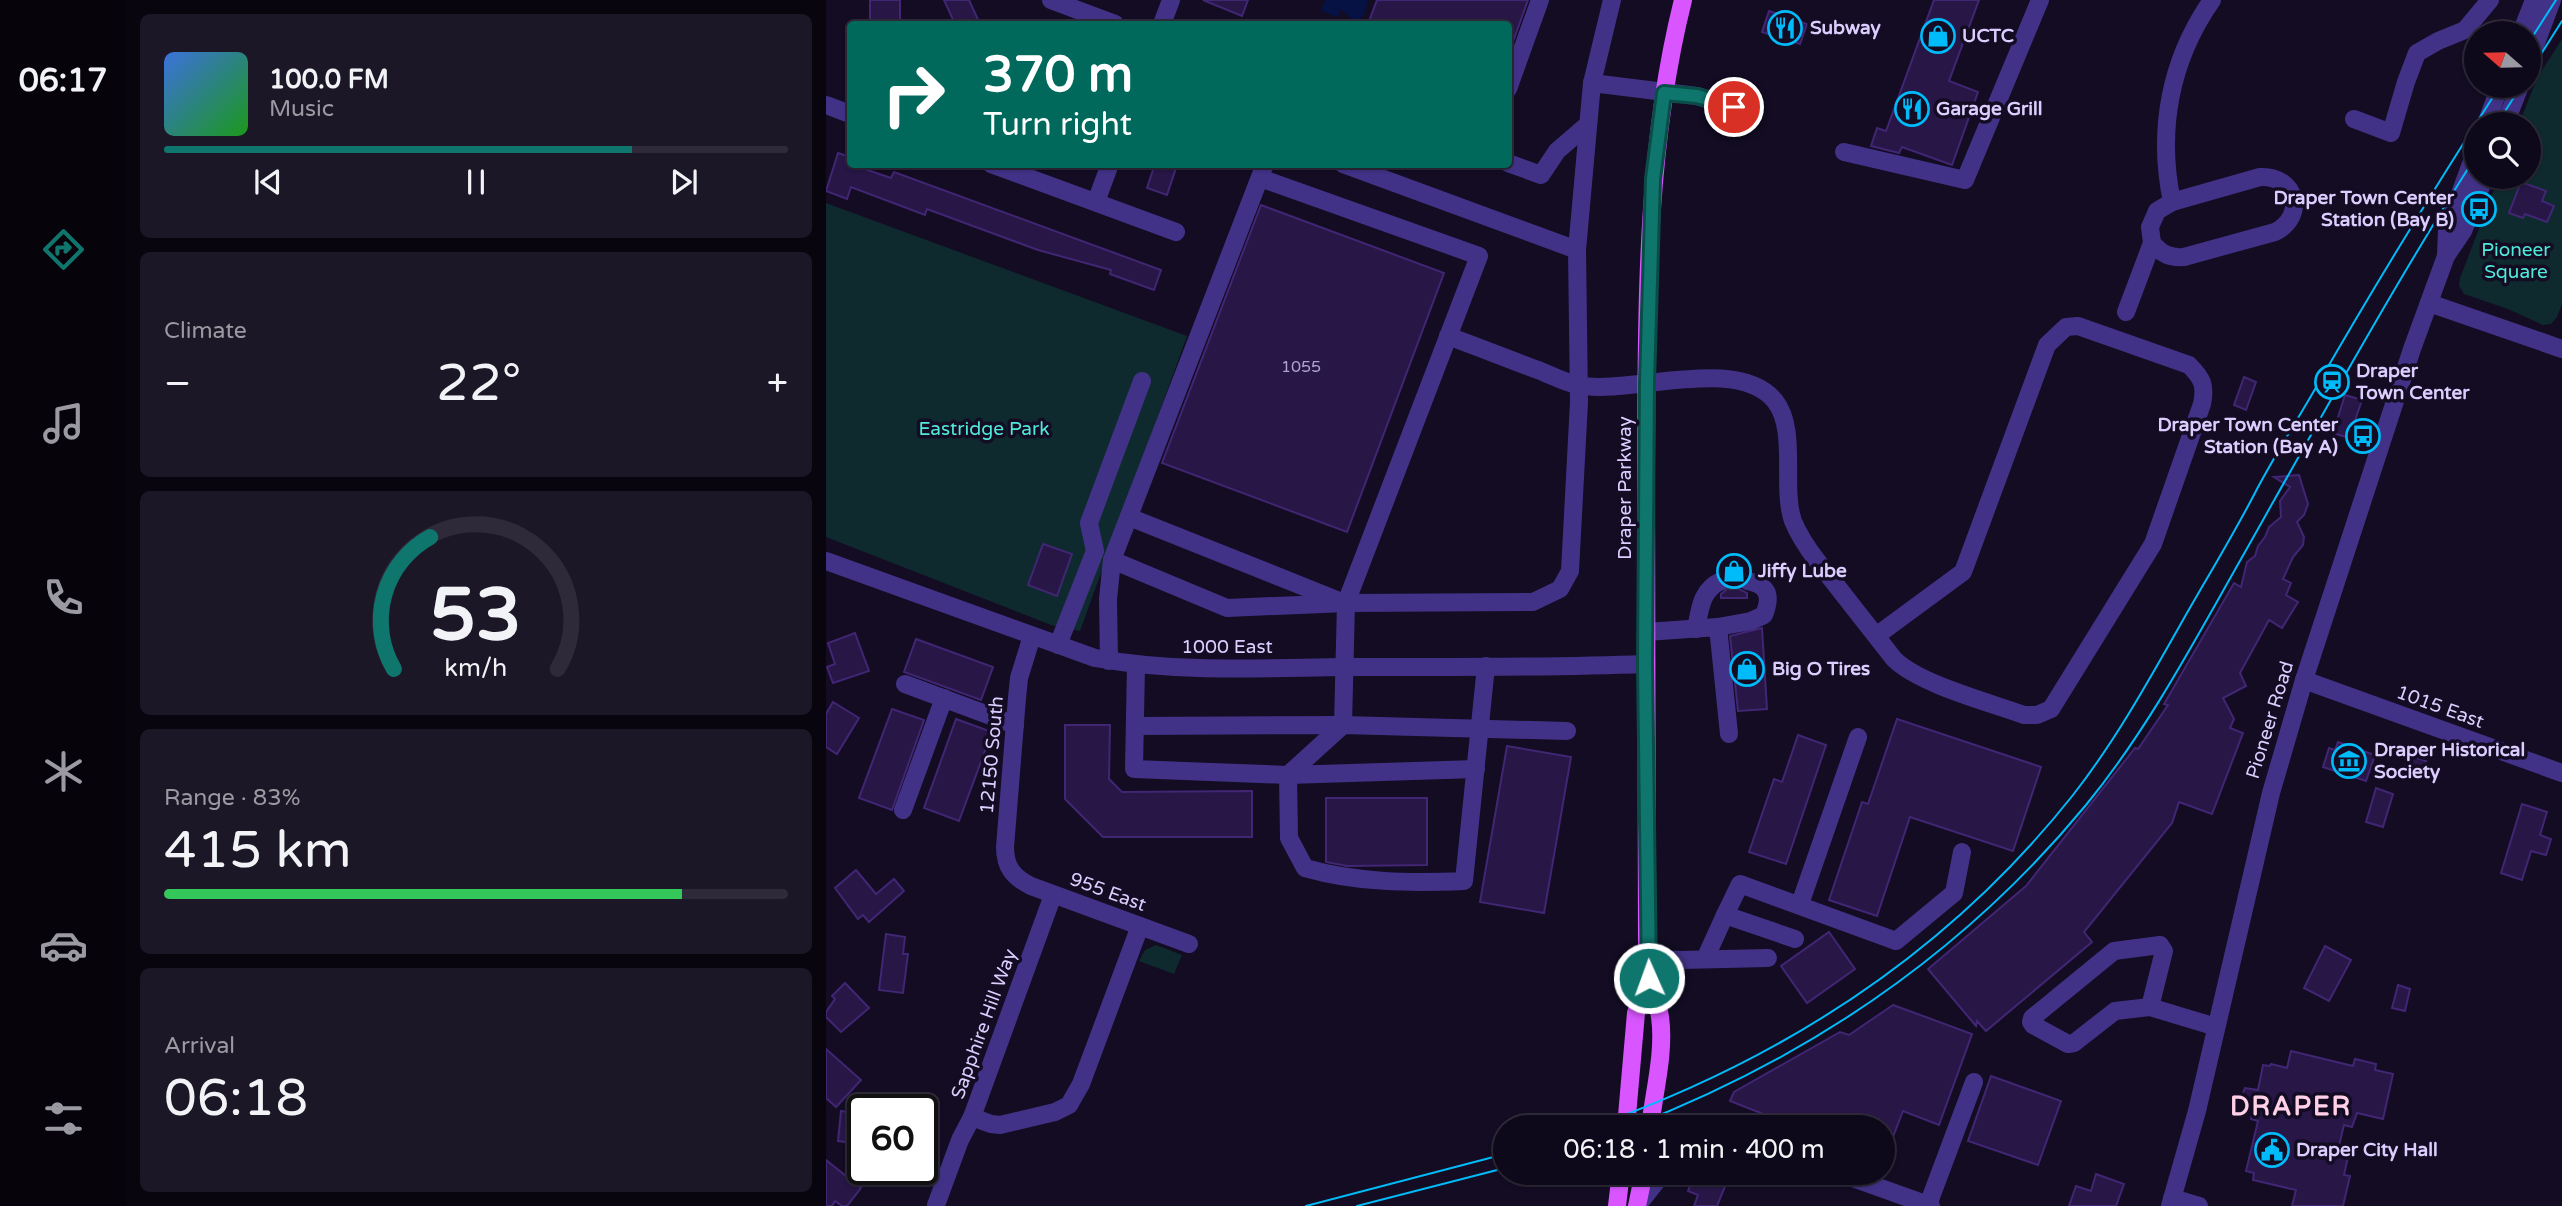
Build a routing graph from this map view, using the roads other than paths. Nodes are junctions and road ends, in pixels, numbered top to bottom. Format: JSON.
{"nodes":[{"id":1,"x":1052,"y":0,"type":"edge"},
{"id":2,"x":1171,"y":0,"type":"edge"},
{"id":3,"x":1540,"y":0,"type":"edge"},
{"id":4,"x":1612,"y":0,"type":"edge"},
{"id":5,"x":1683,"y":0,"type":"edge"},
{"id":6,"x":2040,"y":0,"type":"edge"},
{"id":7,"x":2212,"y":0,"type":"edge"},
{"id":8,"x":2490,"y":0,"type":"edge"},
{"id":9,"x":2533,"y":0,"type":"edge"},
{"id":10,"x":2552,"y":0,"type":"edge"},
{"id":11,"x":1107,"y":21,"type":"edge"},
{"id":12,"x":1163,"y":21,"type":"edge"},
{"id":13,"x":2525,"y":21,"type":"edge"},
{"id":14,"x":2541,"y":30,"type":"edge"},
{"id":15,"x":1512,"y":78,"type":"edge"},
{"id":16,"x":1592,"y":83,"type":"junction"},
{"id":17,"x":1664,"y":93,"type":"junction"},
{"id":18,"x":826,"y":105,"type":"edge"},
{"id":19,"x":1734,"y":107,"type":"dead end"},
{"id":20,"x":847,"y":113,"type":"edge"},
{"id":21,"x":2354,"y":119,"type":"dead end"},
{"id":22,"x":1586,"y":126,"type":"junction"},
{"id":23,"x":1844,"y":152,"type":"dead end"},
{"id":24,"x":1512,"y":164,"type":"edge"},
{"id":25,"x":1002,"y":168,"type":"edge"},
{"id":26,"x":1109,"y":168,"type":"edge"},
{"id":27,"x":1354,"y":168,"type":"edge"},
{"id":28,"x":1262,"y":171,"type":"edge"},
{"id":29,"x":2464,"y":183,"type":"edge"},
{"id":30,"x":2479,"y":189,"type":"edge"},
{"id":31,"x":1096,"y":202,"type":"junction"},
{"id":32,"x":2172,"y":202,"type":"junction"},
{"id":33,"x":1176,"y":232,"type":"dead end"},
{"id":34,"x":2152,"y":243,"type":"junction"},
{"id":35,"x":1577,"y":250,"type":"junction"},
{"id":36,"x":2446,"y":256,"type":"junction"},
{"id":37,"x":2429,"y":303,"type":"junction"},
{"id":38,"x":2126,"y":312,"type":"dead end"},
{"id":39,"x":1448,"y":336,"type":"junction"},
{"id":40,"x":2560,"y":344,"type":"edge"},
{"id":41,"x":1142,"y":381,"type":"dead end"},
{"id":42,"x":1647,"y":382,"type":"junction"},
{"id":43,"x":1579,"y":386,"type":"junction"},
{"id":44,"x":1129,"y":517,"type":"junction"},
{"id":45,"x":1112,"y":560,"type":"junction"},
{"id":46,"x":826,"y":561,"type":"edge"},
{"id":47,"x":1721,"y":581,"type":"dead end"},
{"id":48,"x":1747,"y":582,"type":"tunnel mouth"},
{"id":49,"x":1346,"y":603,"type":"junction"},
{"id":50,"x":1718,"y":627,"type":"junction"},
{"id":51,"x":1696,"y":629,"type":"junction"},
{"id":52,"x":1646,"y":632,"type":"junction"},
{"id":53,"x":1032,"y":636,"type":"junction"},
{"id":54,"x":1876,"y":636,"type":"junction"},
{"id":55,"x":1058,"y":645,"type":"junction"},
{"id":56,"x":1109,"y":661,"type":"junction"},
{"id":57,"x":1645,"y":664,"type":"junction"},
{"id":58,"x":1136,"y":665,"type":"junction"},
{"id":59,"x":1486,"y":666,"type":"junction"},
{"id":60,"x":1344,"y":667,"type":"junction"},
{"id":61,"x":2304,"y":680,"type":"junction"},
{"id":62,"x":905,"y":684,"type":"dead end"},
{"id":63,"x":944,"y":698,"type":"junction"},
{"id":64,"x":1015,"y":724,"type":"junction"},
{"id":65,"x":1343,"y":725,"type":"junction"},
{"id":66,"x":1135,"y":726,"type":"junction"},
{"id":67,"x":1480,"y":727,"type":"junction"},
{"id":68,"x":1567,"y":730,"type":"dead end"},
{"id":69,"x":1729,"y":734,"type":"dead end"},
{"id":70,"x":1858,"y":737,"type":"dead end"},
{"id":71,"x":1476,"y":769,"type":"junction"},
{"id":72,"x":2562,"y":773,"type":"edge"},
{"id":73,"x":1288,"y":775,"type":"junction"},
{"id":74,"x":903,"y":810,"type":"dead end"},
{"id":75,"x":1962,"y":852,"type":"dead end"},
{"id":76,"x":1014,"y":876,"type":"joint"},
{"id":77,"x":1053,"y":895,"type":"junction"},
{"id":78,"x":1800,"y":904,"type":"junction"},
{"id":79,"x":1725,"y":915,"type":"junction"},
{"id":80,"x":1140,"y":926,"type":"junction"},
{"id":81,"x":1795,"y":939,"type":"dead end"},
{"id":82,"x":1189,"y":944,"type":"dead end"},
{"id":83,"x":1647,"y":958,"type":"junction"},
{"id":84,"x":1768,"y":958,"type":"dead end"},
{"id":85,"x":1705,"y":960,"type":"junction"},
{"id":86,"x":1649,"y":978,"type":"junction"},
{"id":87,"x":2150,"y":1007,"type":"junction"},
{"id":88,"x":2216,"y":1027,"type":"junction"},
{"id":89,"x":1974,"y":1082,"type":"dead end"},
{"id":90,"x":1627,"y":1115,"type":"edge"},
{"id":91,"x":1652,"y":1115,"type":"edge"},
{"id":92,"x":972,"y":1116,"type":"junction"},
{"id":93,"x":1619,"y":1185,"type":"edge"},
{"id":94,"x":1641,"y":1185,"type":"edge"},
{"id":95,"x":1654,"y":1185,"type":"edge"},
{"id":96,"x":1873,"y":1185,"type":"edge"},
{"id":97,"x":2171,"y":1202,"type":"edge"},
{"id":98,"x":936,"y":1205,"type":"edge"},
{"id":99,"x":1930,"y":1205,"type":"edge"},
{"id":100,"x":1616,"y":1206,"type":"edge"},
{"id":101,"x":1637,"y":1206,"type":"edge"},
{"id":102,"x":2199,"y":1206,"type":"edge"}],
"edges":[{"from":1,"to":11,"type":"street"},
{"from":2,"to":12,"type":"street"},
{"from":3,"to":15,"type":"street"},
{"from":4,"to":16,"type":"street"},
{"from":5,"to":17,"type":"main road","name":"Draper Parkway"},
{"from":6,"to":23,"type":"street"},
{"from":7,"to":32,"type":"street"},
{"from":8,"to":21,"type":"street"},
{"from":9,"to":13,"type":"street"},
{"from":10,"to":14,"type":"street"},
{"from":16,"to":17,"type":"street"},
{"from":16,"to":22,"type":"street"},
{"from":17,"to":19,"type":"street"},
{"from":17,"to":42,"type":"main road","name":"Draper Parkway"},
{"from":18,"to":20,"type":"street"},
{"from":22,"to":24,"type":"street"},
{"from":22,"to":35,"type":"street"},
{"from":25,"to":31,"type":"street"},
{"from":26,"to":31,"type":"street"},
{"from":27,"to":35,"type":"street"},
{"from":28,"to":39,"type":"street"},
{"from":28,"to":44,"type":"street"},
{"from":29,"to":36,"type":"street","name":"Pioneer Road"},
{"from":30,"to":36,"type":"street","name":"Pioneer Road"},
{"from":31,"to":33,"type":"street"},
{"from":32,"to":34,"type":"street"},
{"from":32,"to":34,"type":"street"},
{"from":34,"to":38,"type":"street"},
{"from":35,"to":43,"type":"street"},
{"from":36,"to":37,"type":"street","name":"Pioneer Road"},
{"from":37,"to":40,"type":"street"},
{"from":37,"to":61,"type":"street","name":"Pioneer Road"},
{"from":39,"to":43,"type":"street"},
{"from":39,"to":49,"type":"street"},
{"from":41,"to":55,"type":"street"},
{"from":42,"to":43,"type":"street"},
{"from":42,"to":52,"type":"main road","name":"Draper Parkway"},
{"from":42,"to":54,"type":"street"},
{"from":43,"to":49,"type":"street"},
{"from":44,"to":45,"type":"street"},
{"from":44,"to":49,"type":"street"},
{"from":45,"to":49,"type":"street"},
{"from":45,"to":56,"type":"street"},
{"from":46,"to":53,"type":"street","name":"1000 East"},
{"from":47,"to":51,"type":"street"},
{"from":48,"to":50,"type":"street"},
{"from":49,"to":60,"type":"street"},
{"from":50,"to":51,"type":"street"},
{"from":50,"to":69,"type":"street"},
{"from":51,"to":52,"type":"street"},
{"from":52,"to":57,"type":"main road","name":"Draper Parkway"},
{"from":53,"to":55,"type":"street","name":"1000 East"},
{"from":53,"to":64,"type":"street","name":"12150 South"},
{"from":54,"to":54,"type":"street"},
{"from":55,"to":56,"type":"street","name":"1000 East"},
{"from":56,"to":58,"type":"street","name":"1000 East"},
{"from":57,"to":59,"type":"street","name":"1000 East"},
{"from":57,"to":83,"type":"main road","name":"Draper Parkway"},
{"from":58,"to":60,"type":"street","name":"1000 East"},
{"from":58,"to":66,"type":"street"},
{"from":59,"to":60,"type":"street","name":"1000 East"},
{"from":59,"to":67,"type":"street"},
{"from":60,"to":65,"type":"street"},
{"from":61,"to":72,"type":"street","name":"1015 East"},
{"from":61,"to":88,"type":"street","name":"Pioneer Road"},
{"from":62,"to":63,"type":"street"},
{"from":63,"to":64,"type":"street"},
{"from":63,"to":74,"type":"street"},
{"from":64,"to":76,"type":"street","name":"12150 South"},
{"from":65,"to":66,"type":"street"},
{"from":65,"to":67,"type":"street"},
{"from":65,"to":73,"type":"street"},
{"from":66,"to":73,"type":"street"},
{"from":67,"to":68,"type":"street"},
{"from":67,"to":71,"type":"street"},
{"from":70,"to":78,"type":"street"},
{"from":71,"to":73,"type":"street"},
{"from":71,"to":73,"type":"street"},
{"from":75,"to":78,"type":"street"},
{"from":76,"to":77,"type":"street","name":"955 East"},
{"from":77,"to":80,"type":"street","name":"955 East"},
{"from":77,"to":92,"type":"street","name":"Sapphire Hill Way"},
{"from":78,"to":79,"type":"street"},
{"from":79,"to":81,"type":"street"},
{"from":79,"to":85,"type":"street"},
{"from":80,"to":82,"type":"street","name":"955 East"},
{"from":80,"to":92,"type":"street"},
{"from":83,"to":85,"type":"street"},
{"from":83,"to":86,"type":"main road","name":"Draper Parkway"},
{"from":84,"to":85,"type":"street"},
{"from":86,"to":90,"type":"main road","name":"Draper Parkway"},
{"from":86,"to":91,"type":"main road","name":"Draper Parkway"},
{"from":87,"to":87,"type":"street"},
{"from":87,"to":88,"type":"street"},
{"from":88,"to":97,"type":"street","name":"Pioneer Road"},
{"from":89,"to":99,"type":"street"},
{"from":92,"to":98,"type":"street","name":"Sapphire Hill Way"},
{"from":93,"to":100,"type":"main road"},
{"from":94,"to":101,"type":"main road"},
{"from":95,"to":101,"type":"street"},
{"from":96,"to":99,"type":"street"},
{"from":97,"to":102,"type":"street"}]}
